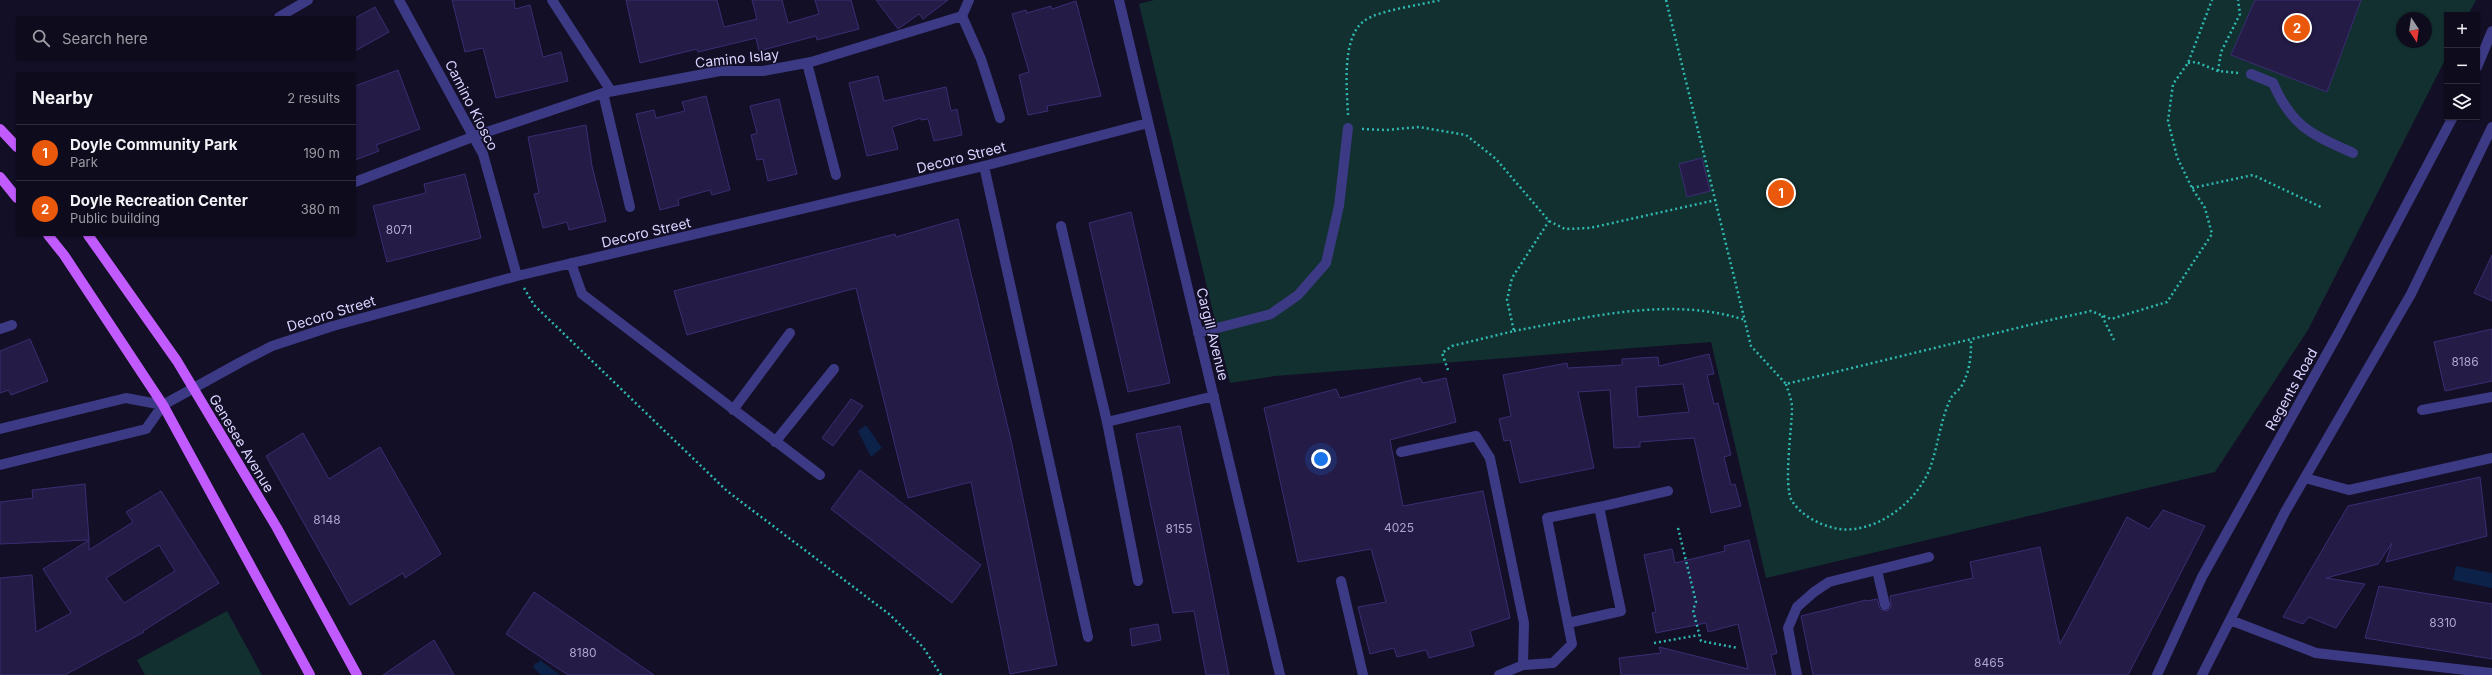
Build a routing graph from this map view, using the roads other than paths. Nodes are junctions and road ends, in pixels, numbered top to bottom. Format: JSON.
{"nodes":[{"id":1,"x":308,"y":0,"type":"edge"},
{"id":2,"x":399,"y":0,"type":"edge"},
{"id":3,"x":552,"y":0,"type":"edge"},
{"id":4,"x":969,"y":0,"type":"edge"},
{"id":5,"x":1119,"y":0,"type":"edge"},
{"id":6,"x":281,"y":16,"type":"edge"},
{"id":7,"x":962,"y":16,"type":"junction"},
{"id":8,"x":2492,"y":32,"type":"edge"},
{"id":9,"x":2480,"y":60,"type":"edge"},
{"id":10,"x":806,"y":63,"type":"junction"},
{"id":11,"x":2251,"y":74,"type":"road end"},
{"id":12,"x":607,"y":92,"type":"junction"},
{"id":13,"x":1000,"y":118,"type":"dead end"},
{"id":14,"x":2451,"y":120,"type":"edge"},
{"id":15,"x":1148,"y":123,"type":"junction"},
{"id":16,"x":2492,"y":127,"type":"edge"},
{"id":17,"x":1348,"y":128,"type":"road end"},
{"id":18,"x":0,"y":129,"type":"edge"},
{"id":19,"x":475,"y":136,"type":"junction"},
{"id":20,"x":16,"y":146,"type":"edge"},
{"id":21,"x":2353,"y":154,"type":"dead end"},
{"id":22,"x":984,"y":166,"type":"junction"},
{"id":23,"x":836,"y":175,"type":"dead end"},
{"id":24,"x":0,"y":177,"type":"edge"},
{"id":25,"x":356,"y":182,"type":"edge"},
{"id":26,"x":16,"y":197,"type":"edge"},
{"id":27,"x":630,"y":207,"type":"dead end"},
{"id":28,"x":1062,"y":226,"type":"dead end"},
{"id":29,"x":49,"y":236,"type":"edge"},
{"id":30,"x":89,"y":236,"type":"edge"},
{"id":31,"x":571,"y":264,"type":"junction"},
{"id":32,"x":517,"y":276,"type":"junction"},
{"id":33,"x":12,"y":325,"type":"dead end"},
{"id":34,"x":0,"y":329,"type":"edge"},
{"id":35,"x":790,"y":333,"type":"dead end"},
{"id":36,"x":1198,"y":333,"type":"junction"},
{"id":37,"x":834,"y":369,"type":"dead end"},
{"id":38,"x":194,"y":389,"type":"junction"},
{"id":39,"x":1214,"y":396,"type":"junction"},
{"id":40,"x":2492,"y":397,"type":"edge"},
{"id":41,"x":163,"y":405,"type":"junction"},
{"id":42,"x":733,"y":410,"type":"junction"},
{"id":43,"x":2422,"y":410,"type":"dead end"},
{"id":44,"x":1107,"y":422,"type":"junction"},
{"id":45,"x":0,"y":429,"type":"edge"},
{"id":46,"x":775,"y":442,"type":"junction"},
{"id":47,"x":1401,"y":452,"type":"dead end"},
{"id":48,"x":2492,"y":458,"type":"edge"},
{"id":49,"x":0,"y":465,"type":"edge"},
{"id":50,"x":820,"y":476,"type":"dead end"},
{"id":51,"x":2305,"y":478,"type":"junction"},
{"id":52,"x":1668,"y":491,"type":"dead end"},
{"id":53,"x":1598,"y":508,"type":"junction"},
{"id":54,"x":1929,"y":557,"type":"dead end"},
{"id":55,"x":1877,"y":570,"type":"junction"},
{"id":56,"x":1138,"y":581,"type":"dead end"},
{"id":57,"x":1341,"y":581,"type":"dead end"},
{"id":58,"x":1885,"y":605,"type":"dead end"},
{"id":59,"x":2230,"y":620,"type":"junction"},
{"id":60,"x":1568,"y":623,"type":"junction"},
{"id":61,"x":1088,"y":637,"type":"dead end"},
{"id":62,"x":1523,"y":665,"type":"junction"},
{"id":63,"x":2492,"y":673,"type":"edge"},
{"id":64,"x":310,"y":675,"type":"edge"},
{"id":65,"x":357,"y":675,"type":"edge"},
{"id":66,"x":1280,"y":675,"type":"edge"},
{"id":67,"x":1363,"y":675,"type":"edge"},
{"id":68,"x":1499,"y":675,"type":"edge"},
{"id":69,"x":1798,"y":675,"type":"edge"},
{"id":70,"x":2157,"y":675,"type":"edge"},
{"id":71,"x":2202,"y":675,"type":"edge"}],
"edges":[{"from":1,"to":6,"type":"street"},
{"from":2,"to":19,"type":"street","name":"Camino Kiosco"},
{"from":3,"to":12,"type":"street"},
{"from":4,"to":7,"type":"street"},
{"from":5,"to":15,"type":"street","name":"Cargill Avenue"},
{"from":7,"to":10,"type":"street","name":"Camino Islay"},
{"from":7,"to":13,"type":"street"},
{"from":8,"to":9,"type":"street"},
{"from":10,"to":12,"type":"street","name":"Camino Islay"},
{"from":10,"to":23,"type":"street"},
{"from":11,"to":21,"type":"street"},
{"from":12,"to":19,"type":"street","name":"Camino Islay"},
{"from":12,"to":27,"type":"street"},
{"from":14,"to":70,"type":"street","name":"Regents Road"},
{"from":15,"to":22,"type":"street","name":"Decoro Street"},
{"from":15,"to":36,"type":"street","name":"Cargill Avenue"},
{"from":16,"to":51,"type":"street"},
{"from":17,"to":36,"type":"street"},
{"from":18,"to":20,"type":"main road"},
{"from":19,"to":25,"type":"street","name":"Camino Islay"},
{"from":19,"to":32,"type":"street","name":"Camino Kiosco"},
{"from":22,"to":31,"type":"street","name":"Decoro Street"},
{"from":22,"to":61,"type":"street"},
{"from":24,"to":26,"type":"main road"},
{"from":28,"to":44,"type":"street"},
{"from":29,"to":41,"type":"main road"},
{"from":30,"to":38,"type":"main road","name":"Genesee Avenue"},
{"from":31,"to":32,"type":"street","name":"Decoro Street"},
{"from":31,"to":42,"type":"street"},
{"from":32,"to":38,"type":"street","name":"Decoro Street"},
{"from":33,"to":34,"type":"street"},
{"from":35,"to":42,"type":"street"},
{"from":36,"to":39,"type":"street","name":"Cargill Avenue"},
{"from":37,"to":46,"type":"street"},
{"from":38,"to":41,"type":"street","name":"Decoro Street"},
{"from":38,"to":65,"type":"main road","name":"Genesee Avenue"},
{"from":39,"to":44,"type":"street"},
{"from":39,"to":66,"type":"street","name":"Cargill Avenue"},
{"from":40,"to":43,"type":"street"},
{"from":41,"to":45,"type":"street"},
{"from":41,"to":49,"type":"street","name":"Decoro Street"},
{"from":41,"to":64,"type":"main road"},
{"from":42,"to":46,"type":"street"},
{"from":44,"to":56,"type":"street"},
{"from":46,"to":50,"type":"street"},
{"from":47,"to":62,"type":"street"},
{"from":48,"to":51,"type":"street"},
{"from":51,"to":59,"type":"street"},
{"from":52,"to":53,"type":"street"},
{"from":53,"to":60,"type":"street"},
{"from":53,"to":60,"type":"street"},
{"from":54,"to":55,"type":"street"},
{"from":55,"to":58,"type":"street"},
{"from":55,"to":69,"type":"street"},
{"from":57,"to":67,"type":"street"},
{"from":59,"to":63,"type":"street"},
{"from":59,"to":71,"type":"street"},
{"from":60,"to":62,"type":"street"},
{"from":62,"to":68,"type":"street"}]}
